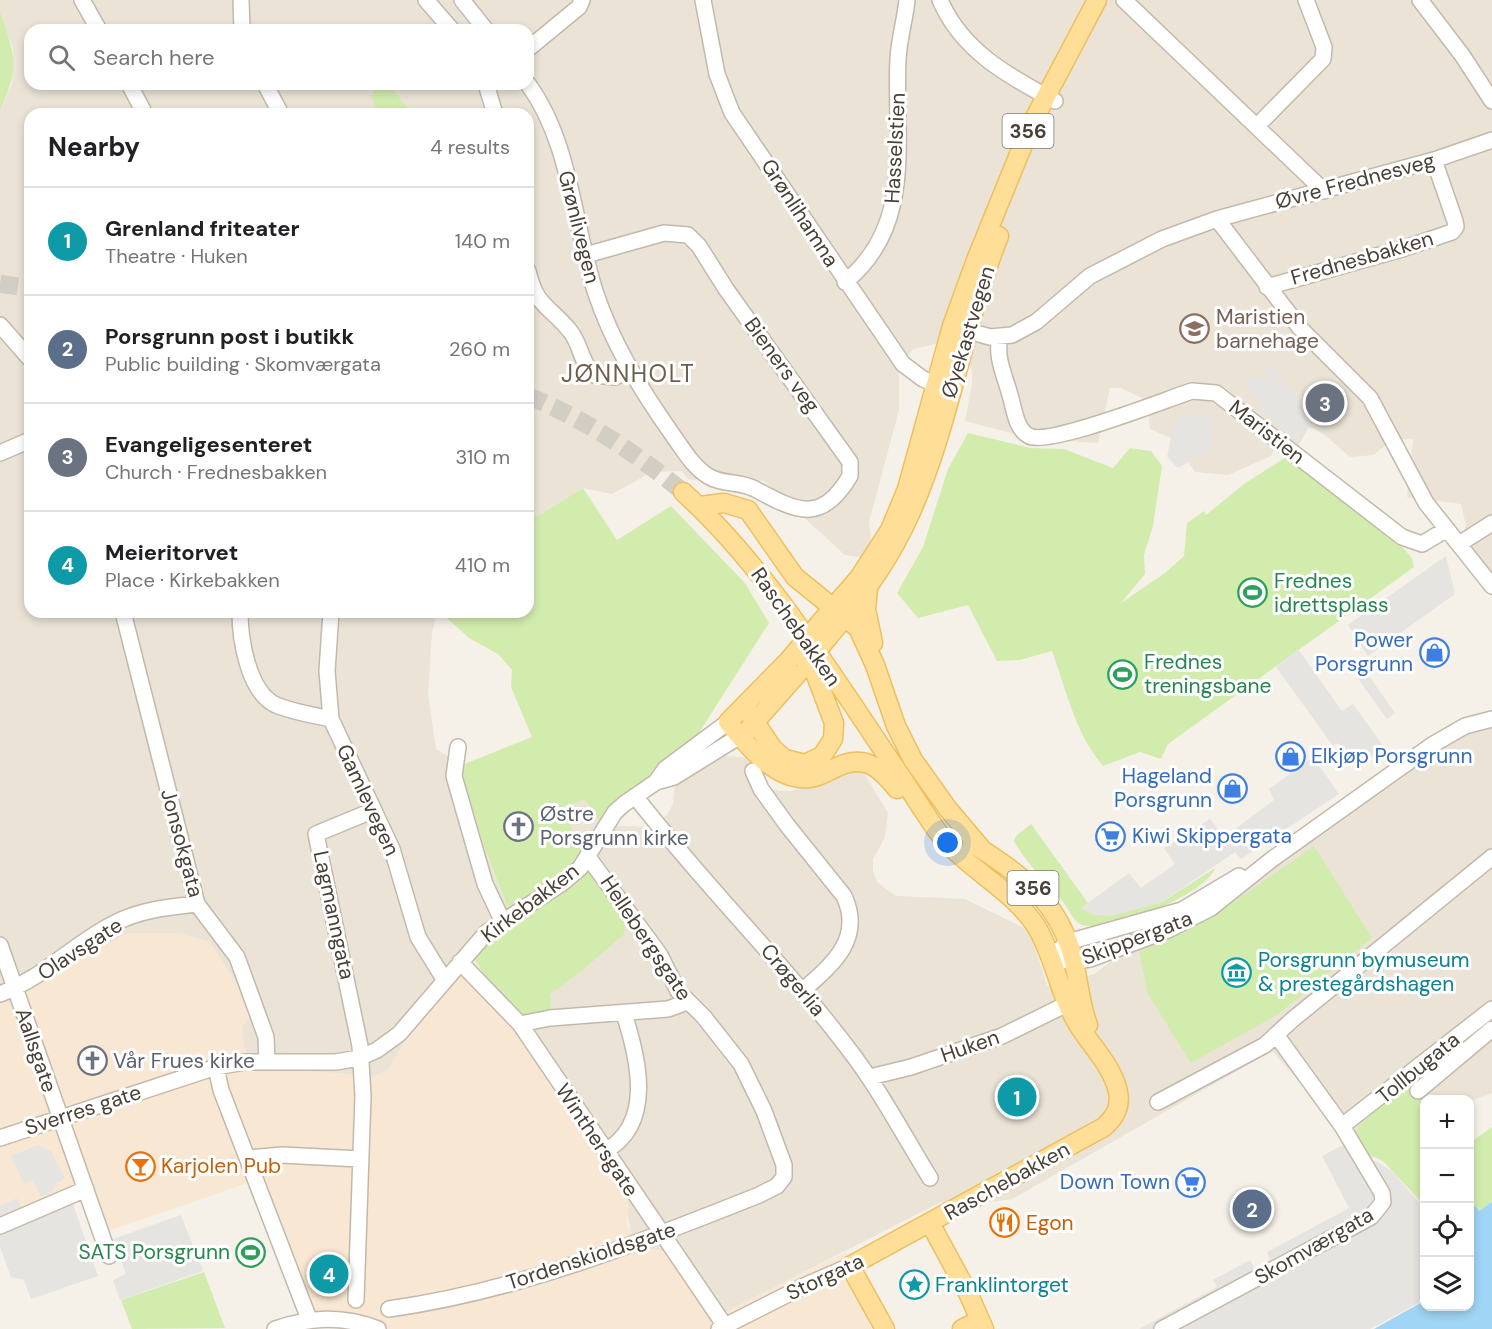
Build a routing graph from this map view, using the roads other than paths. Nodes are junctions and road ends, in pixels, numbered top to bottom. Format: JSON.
{"nodes":[{"id":1,"x":82,"y":0,"type":"edge"},
{"id":2,"x":241,"y":0,"type":"edge"},
{"id":3,"x":426,"y":0,"type":"edge"},
{"id":4,"x":462,"y":0,"type":"edge"},
{"id":5,"x":582,"y":0,"type":"edge"},
{"id":6,"x":703,"y":0,"type":"edge"},
{"id":7,"x":907,"y":0,"type":"edge"},
{"id":8,"x":940,"y":0,"type":"edge"},
{"id":9,"x":1097,"y":0,"type":"edge"},
{"id":10,"x":1124,"y":0,"type":"edge"},
{"id":11,"x":1306,"y":0,"type":"edge"},
{"id":12,"x":1420,"y":0,"type":"edge"},
{"id":13,"x":96,"y":24,"type":"edge"},
{"id":14,"x":242,"y":24,"type":"edge"},
{"id":15,"x":447,"y":24,"type":"edge"},
{"id":16,"x":481,"y":24,"type":"edge"},
{"id":17,"x":534,"y":44,"type":"edge"},
{"id":18,"x":132,"y":90,"type":"edge"},
{"id":19,"x":268,"y":90,"type":"edge"},
{"id":20,"x":488,"y":90,"type":"edge"},
{"id":21,"x":532,"y":90,"type":"edge"},
{"id":22,"x":1050,"y":98,"type":"junction"},
{"id":23,"x":1492,"y":101,"type":"edge"},
{"id":24,"x":142,"y":108,"type":"edge"},
{"id":25,"x":278,"y":108,"type":"edge"},
{"id":26,"x":493,"y":108,"type":"edge"},
{"id":27,"x":1258,"y":125,"type":"junction"},
{"id":28,"x":1492,"y":140,"type":"edge"},
{"id":29,"x":1434,"y":160,"type":"junction"},
{"id":30,"x":1324,"y":191,"type":"junction"},
{"id":31,"x":1217,"y":219,"type":"junction"},
{"id":32,"x":586,"y":255,"type":"junction"},
{"id":33,"x":845,"y":282,"type":"junction"},
{"id":34,"x":534,"y":287,"type":"edge"},
{"id":35,"x":1267,"y":287,"type":"junction"},
{"id":36,"x":0,"y":325,"type":"edge"},
{"id":37,"x":960,"y":329,"type":"junction"},
{"id":38,"x":1000,"y":337,"type":"junction"},
{"id":39,"x":24,"y":352,"type":"edge"},
{"id":40,"x":631,"y":370,"type":"junction"},
{"id":41,"x":943,"y":387,"type":"junction"},
{"id":42,"x":24,"y":443,"type":"edge"},
{"id":43,"x":0,"y":453,"type":"edge"},
{"id":44,"x":737,"y":482,"type":"joint"},
{"id":45,"x":683,"y":492,"type":"tunnel mouth"},
{"id":46,"x":700,"y":506,"type":"junction"},
{"id":47,"x":1492,"y":523,"type":"edge"},
{"id":48,"x":1447,"y":529,"type":"junction"},
{"id":49,"x":1459,"y":544,"type":"junction"},
{"id":50,"x":1492,"y":586,"type":"edge"},
{"id":51,"x":868,"y":589,"type":"junction"},
{"id":52,"x":839,"y":613,"type":"junction"},
{"id":53,"x":125,"y":618,"type":"edge"},
{"id":54,"x":240,"y":618,"type":"edge"},
{"id":55,"x":331,"y":618,"type":"edge"},
{"id":56,"x":825,"y":630,"type":"junction"},
{"id":57,"x":801,"y":633,"type":"junction"},
{"id":58,"x":875,"y":665,"type":"junction"},
{"id":59,"x":745,"y":707,"type":"junction"},
{"id":60,"x":331,"y":719,"type":"junction"},
{"id":61,"x":1492,"y":719,"type":"edge"},
{"id":62,"x":756,"y":723,"type":"junction"},
{"id":63,"x":734,"y":729,"type":"junction"},
{"id":64,"x":458,"y":747,"type":"dead end"},
{"id":65,"x":753,"y":771,"type":"dead end"},
{"id":66,"x":898,"y":771,"type":"junction"},
{"id":67,"x":635,"y":796,"type":"junction"},
{"id":68,"x":374,"y":810,"type":"junction"},
{"id":69,"x":939,"y":834,"type":"junction"},
{"id":70,"x":981,"y":848,"type":"junction"},
{"id":71,"x":1492,"y":856,"type":"edge"},
{"id":72,"x":588,"y":857,"type":"junction"},
{"id":73,"x":1271,"y":860,"type":"junction"},
{"id":74,"x":197,"y":904,"type":"junction"},
{"id":75,"x":502,"y":921,"type":"junction"},
{"id":76,"x":1068,"y":942,"type":"junction"},
{"id":77,"x":0,"y":945,"type":"edge"},
{"id":78,"x":1050,"y":958,"type":"junction"},
{"id":79,"x":460,"y":962,"type":"junction"},
{"id":80,"x":1074,"y":962,"type":"junction"},
{"id":81,"x":444,"y":979,"type":"junction"},
{"id":82,"x":15,"y":988,"type":"junction"},
{"id":83,"x":802,"y":991,"type":"junction"},
{"id":84,"x":0,"y":994,"type":"edge"},
{"id":85,"x":687,"y":1002,"type":"junction"},
{"id":86,"x":1066,"y":1004,"type":"junction"},
{"id":87,"x":1492,"y":1009,"type":"edge"},
{"id":88,"x":624,"y":1014,"type":"junction"},
{"id":89,"x":520,"y":1024,"type":"junction"},
{"id":90,"x":1492,"y":1029,"type":"edge"},
{"id":91,"x":1277,"y":1036,"type":"junction"},
{"id":92,"x":376,"y":1050,"type":"joint"},
{"id":93,"x":1098,"y":1052,"type":"junction"},
{"id":94,"x":359,"y":1058,"type":"junction"},
{"id":95,"x":267,"y":1062,"type":"junction"},
{"id":96,"x":216,"y":1067,"type":"junction"},
{"id":97,"x":870,"y":1077,"type":"junction"},
{"id":98,"x":1418,"y":1091,"type":"dead end"},
{"id":99,"x":1158,"y":1102,"type":"dead end"},
{"id":100,"x":61,"y":1118,"type":"junction"},
{"id":101,"x":1342,"y":1126,"type":"junction"},
{"id":102,"x":0,"y":1137,"type":"edge"},
{"id":103,"x":605,"y":1151,"type":"junction"},
{"id":104,"x":249,"y":1158,"type":"junction"},
{"id":105,"x":360,"y":1159,"type":"junction"},
{"id":106,"x":784,"y":1177,"type":"joint"},
{"id":107,"x":930,"y":1178,"type":"dead end"},
{"id":108,"x":86,"y":1190,"type":"junction"},
{"id":109,"x":930,"y":1223,"type":"junction"},
{"id":110,"x":0,"y":1226,"type":"edge"},
{"id":111,"x":664,"y":1233,"type":"junction"},
{"id":112,"x":109,"y":1256,"type":"dead end"},
{"id":113,"x":850,"y":1266,"type":"junction"},
{"id":114,"x":356,"y":1300,"type":"dead end"},
{"id":115,"x":389,"y":1309,"type":"dead end"},
{"id":116,"x":309,"y":1319,"type":"junction"},
{"id":117,"x":982,"y":1324,"type":"edge"},
{"id":118,"x":722,"y":1327,"type":"edge"},
{"id":119,"x":274,"y":1329,"type":"edge"},
{"id":120,"x":378,"y":1329,"type":"edge"},
{"id":121,"x":885,"y":1329,"type":"edge"},
{"id":122,"x":962,"y":1329,"type":"edge"},
{"id":123,"x":1162,"y":1329,"type":"edge"}],
"edges":[{"from":1,"to":13,"type":"street"},
{"from":2,"to":14,"type":"street"},
{"from":3,"to":15,"type":"street"},
{"from":4,"to":16,"type":"street"},
{"from":5,"to":17,"type":"street"},
{"from":6,"to":33,"type":"street","name":"Grønlihamna"},
{"from":7,"to":33,"type":"street","name":"Hasselstien"},
{"from":8,"to":22,"type":"street"},
{"from":9,"to":22,"type":"main road","name":"Øyekastvegen","number":"356"},
{"from":10,"to":27,"type":"street"},
{"from":11,"to":27,"type":"street"},
{"from":12,"to":23,"type":"street"},
{"from":18,"to":24,"type":"street"},
{"from":19,"to":25,"type":"street"},
{"from":20,"to":26,"type":"street"},
{"from":21,"to":32,"type":"street","name":"Grønlivegen"},
{"from":22,"to":37,"type":"main road","name":"Øyekastvegen","number":"356"},
{"from":27,"to":30,"type":"street"},
{"from":28,"to":29,"type":"street","name":"Øvre Frednesveg"},
{"from":29,"to":30,"type":"street","name":"Øvre Frednesveg"},
{"from":29,"to":35,"type":"street","name":"Frednesbakken"},
{"from":30,"to":31,"type":"street","name":"Øvre Frednesveg"},
{"from":31,"to":35,"type":"street","name":"Frednesbakken"},
{"from":31,"to":38,"type":"street"},
{"from":32,"to":40,"type":"street","name":"Grønlivegen"},
{"from":32,"to":44,"type":"street","name":"Bieners veg"},
{"from":33,"to":41,"type":"street","name":"Grønlihamna"},
{"from":34,"to":40,"type":"street"},
{"from":35,"to":48,"type":"street","name":"Frednesbakken"},
{"from":36,"to":39,"type":"street"},
{"from":37,"to":38,"type":"street"},
{"from":37,"to":41,"type":"main road","name":"Øyekastvegen","number":"356"},
{"from":38,"to":48,"type":"street","name":"Maristien"},
{"from":40,"to":44,"type":"street","name":"Grønlivegen"},
{"from":41,"to":51,"type":"main road","name":"Øyekastvegen","number":"356"},
{"from":41,"to":52,"type":"main road","name":"Øyekastvegen","number":"356"},
{"from":42,"to":43,"type":"street"},
{"from":45,"to":46,"type":"main road","name":"Raschebakken","number":"356"},
{"from":46,"to":52,"type":"main road","number":"356"},
{"from":46,"to":57,"type":"main road","name":"Raschebakken","number":"356"},
{"from":47,"to":49,"type":"street"},
{"from":48,"to":49,"type":"street","name":"Frednesbakken"},
{"from":49,"to":50,"type":"street","name":"Frednesbakken"},
{"from":51,"to":52,"type":"main road","name":"Øyekastvegen","number":"356"},
{"from":51,"to":58,"type":"main road","number":"356"},
{"from":52,"to":56,"type":"main road","number":"356"},
{"from":52,"to":58,"type":"main road","number":"356"},
{"from":53,"to":74,"type":"street","name":"Jonsokgata"},
{"from":54,"to":60,"type":"street"},
{"from":55,"to":60,"type":"street","name":"Gamlevegen"},
{"from":56,"to":59,"type":"main road","number":"356","bridge":true},
{"from":56,"to":62,"type":"main road","number":"356","bridge":true},
{"from":57,"to":62,"type":"main road","number":"356"},
{"from":57,"to":66,"type":"main road","name":"Raschebakken","number":"356"},
{"from":58,"to":70,"type":"main road","number":"356"},
{"from":59,"to":62,"type":"main road","number":"356"},
{"from":59,"to":63,"type":"main road","number":"356"},
{"from":60,"to":68,"type":"street","name":"Gamlevegen"},
{"from":61,"to":73,"type":"street","name":"Skippergata"},
{"from":62,"to":63,"type":"main road","number":"356"},
{"from":63,"to":67,"type":"street","name":"Kirkebakken"},
{"from":63,"to":69,"type":"main road","number":"356"},
{"from":64,"to":75,"type":"street"},
{"from":65,"to":83,"type":"street"},
{"from":66,"to":69,"type":"main road","name":"Raschebakken","number":"356"},
{"from":66,"to":70,"type":"main road","name":"Raschebakken","number":"356"},
{"from":67,"to":72,"type":"street","name":"Kirkebakken"},
{"from":67,"to":83,"type":"street","name":"Crøgerlia"},
{"from":68,"to":81,"type":"street","name":"Gamlevegen"},
{"from":68,"to":94,"type":"street","name":"Lagmanngata"},
{"from":69,"to":78,"type":"main road","name":"Raschebakken","number":"356"},
{"from":70,"to":76,"type":"main road","name":"Raschebakken","number":"356"},
{"from":71,"to":91,"type":"street"},
{"from":72,"to":75,"type":"street","name":"Kirkebakken"},
{"from":72,"to":85,"type":"street","name":"Hellebergsgate"},
{"from":73,"to":76,"type":"street","name":"Skippergata"},
{"from":73,"to":80,"type":"street","name":"Skippergata"},
{"from":74,"to":82,"type":"street","name":"Olavsgate"},
{"from":74,"to":95,"type":"street","name":"Jonsokgata"},
{"from":75,"to":79,"type":"street","name":"Kirkebakken"},
{"from":76,"to":78,"type":"street","name":"Skippergata"},
{"from":76,"to":80,"type":"main road","name":"Raschebakken","number":"356"},
{"from":77,"to":82,"type":"street","name":"Aallsgate"},
{"from":78,"to":80,"type":"street","name":"Skippergata"},
{"from":78,"to":86,"type":"main road","name":"Raschebakken","number":"356"},
{"from":79,"to":81,"type":"street","name":"Kirkebakken"},
{"from":79,"to":89,"type":"street","name":"Winthersgate"},
{"from":80,"to":93,"type":"main road","name":"Raschebakken","number":"356"},
{"from":81,"to":92,"type":"street","name":"Kirkebakken"},
{"from":82,"to":84,"type":"street","name":"Olavsgate"},
{"from":82,"to":100,"type":"street","name":"Aallsgate"},
{"from":83,"to":97,"type":"street","name":"Crøgerlia"},
{"from":85,"to":88,"type":"street"},
{"from":85,"to":106,"type":"street","name":"Hellebergsgate"},
{"from":86,"to":93,"type":"main road","name":"Raschebakken","number":"356"},
{"from":86,"to":97,"type":"street","name":"Huken"},
{"from":87,"to":101,"type":"street","name":"Tollbugata"},
{"from":88,"to":89,"type":"street"},
{"from":88,"to":103,"type":"street"},
{"from":89,"to":103,"type":"street","name":"Winthersgate"},
{"from":90,"to":98,"type":"street"},
{"from":91,"to":99,"type":"street"},
{"from":91,"to":101,"type":"street","name":"Skomværgata"},
{"from":92,"to":94,"type":"street","name":"Sverres gate"},
{"from":93,"to":109,"type":"main road","name":"Raschebakken","number":"356"},
{"from":94,"to":95,"type":"street","name":"Sverres gate"},
{"from":94,"to":105,"type":"street"},
{"from":95,"to":96,"type":"street","name":"Sverres gate"},
{"from":96,"to":100,"type":"street","name":"Sverres gate"},
{"from":96,"to":104,"type":"street"},
{"from":97,"to":107,"type":"street","name":"Crøgerlia"},
{"from":100,"to":102,"type":"street","name":"Sverres gate"},
{"from":100,"to":108,"type":"street","name":"Aallsgate"},
{"from":101,"to":123,"type":"street","name":"Skomværgata"},
{"from":103,"to":111,"type":"street","name":"Winthersgate"},
{"from":104,"to":105,"type":"street"},
{"from":104,"to":116,"type":"street"},
{"from":105,"to":114,"type":"street"},
{"from":106,"to":111,"type":"street","name":"Tordenskioldsgate"},
{"from":108,"to":110,"type":"street"},
{"from":108,"to":112,"type":"street","name":"Aallsgate"},
{"from":109,"to":113,"type":"main road","name":"Storgata","number":"356"},
{"from":109,"to":117,"type":"main road","name":"Raschebakken"},
{"from":111,"to":115,"type":"street","name":"Tordenskioldsgate"},
{"from":111,"to":118,"type":"street","name":"Winthersgate"},
{"from":113,"to":118,"type":"street","name":"Storgata"},
{"from":113,"to":121,"type":"main road"},
{"from":116,"to":119,"type":"street"},
{"from":116,"to":120,"type":"street"},
{"from":117,"to":122,"type":"main road"}]}
